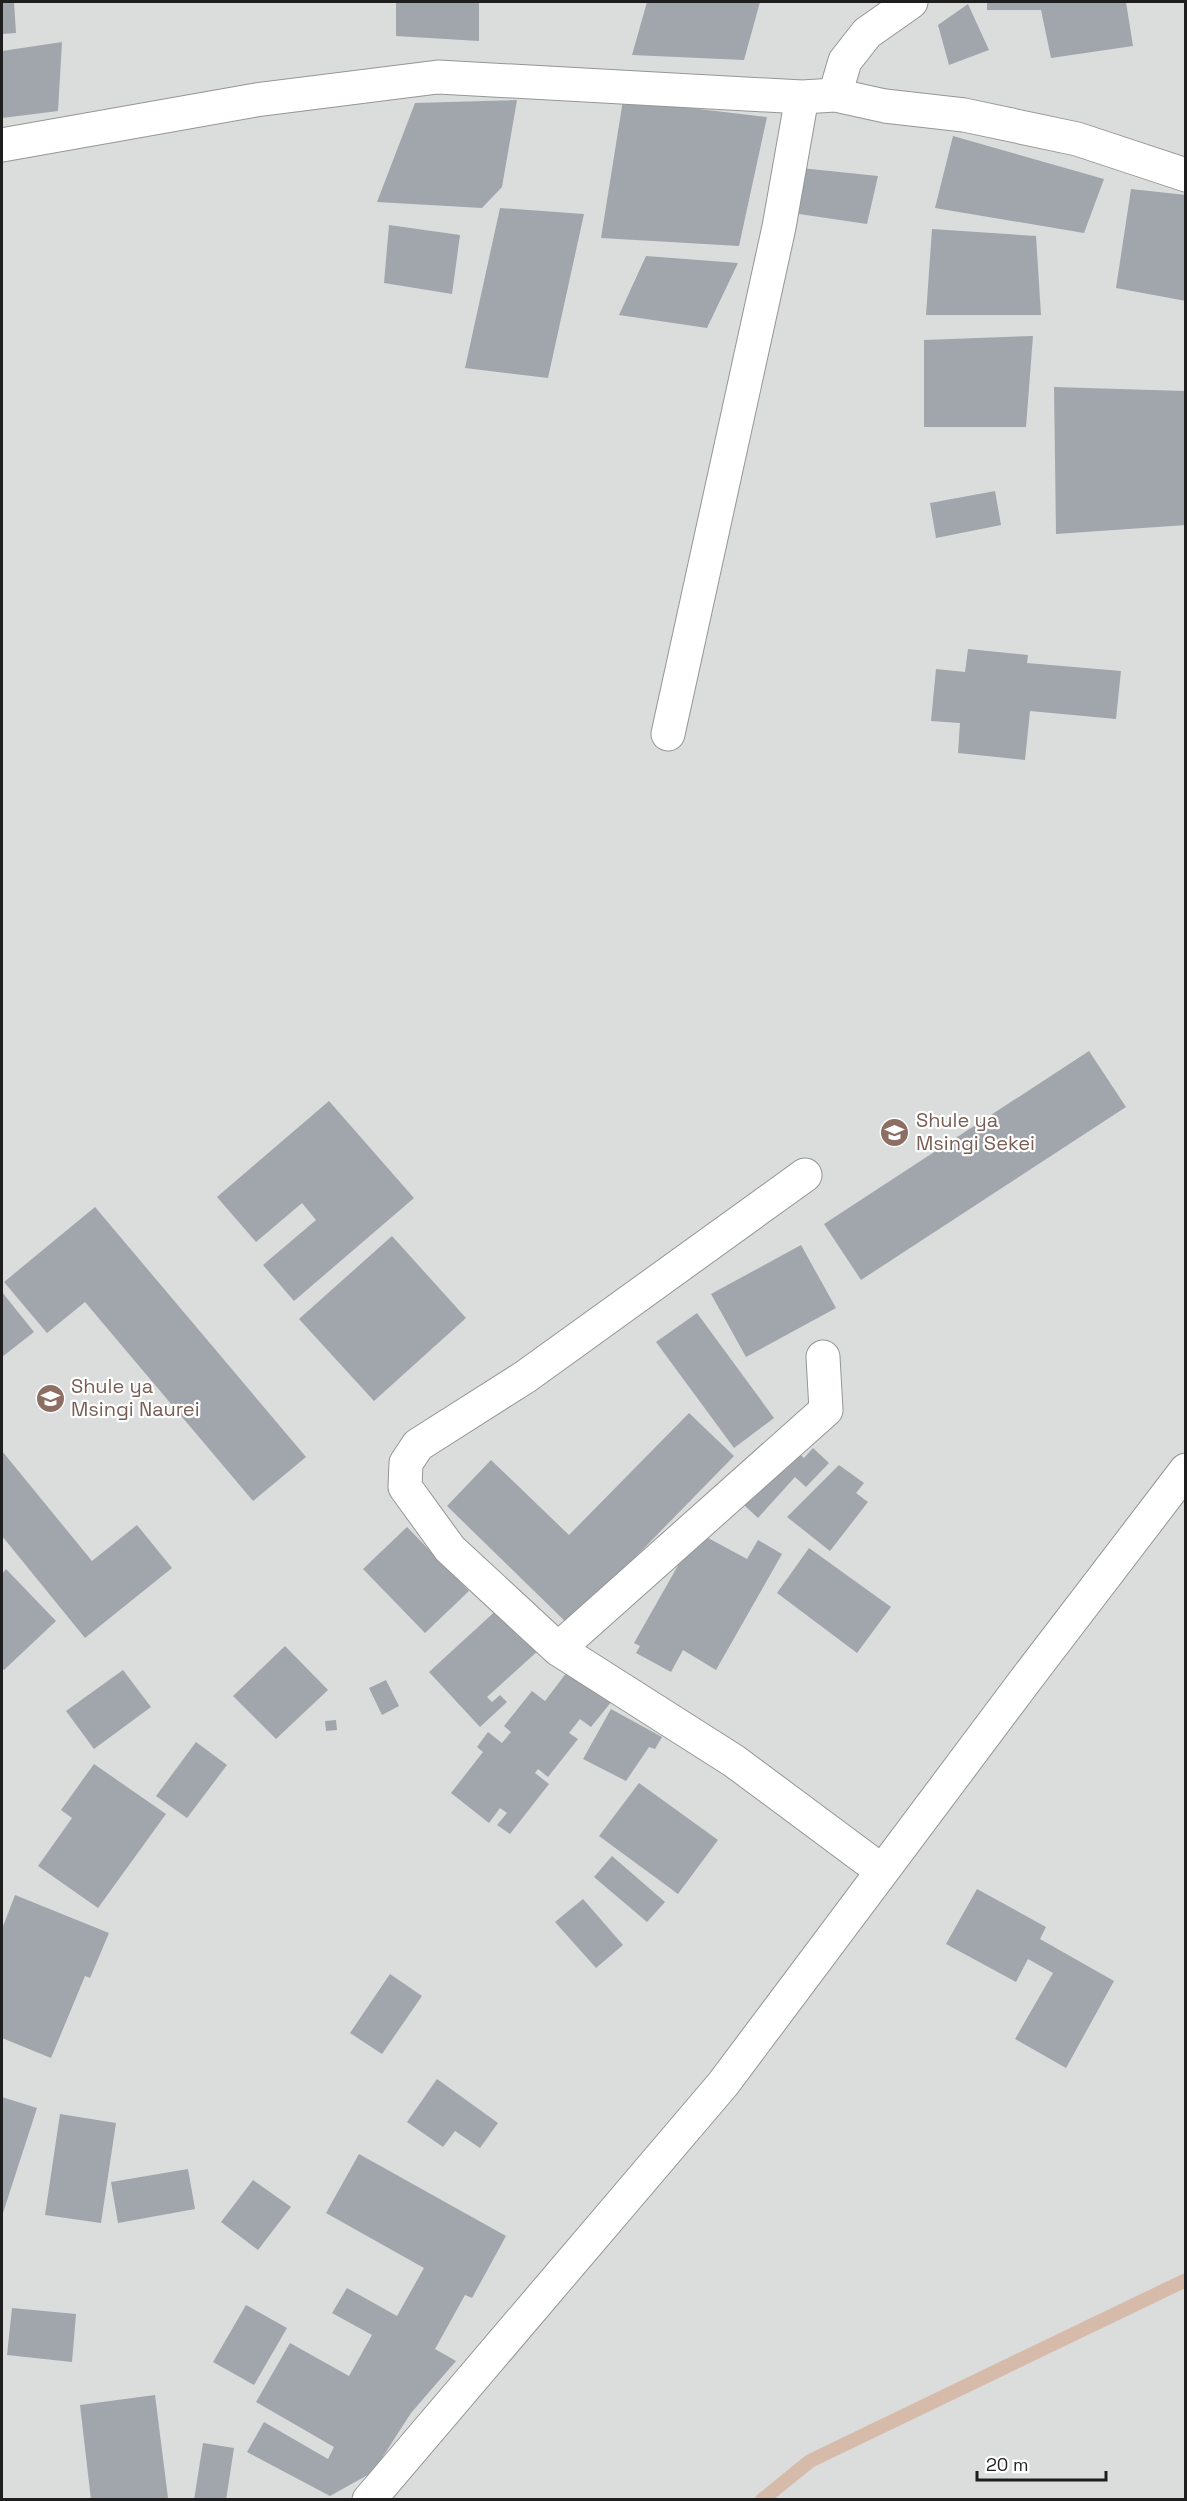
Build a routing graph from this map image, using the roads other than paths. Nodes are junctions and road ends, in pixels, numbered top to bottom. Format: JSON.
{"nodes":[{"id":1,"x":911,"y":2,"type":"edge"},
{"id":2,"x":834,"y":95,"type":"junction"},
{"id":3,"x":802,"y":97,"type":"junction"},
{"id":4,"x":2,"y":145,"type":"edge"},
{"id":5,"x":1185,"y":175,"type":"edge"},
{"id":6,"x":669,"y":734,"type":"dead end"},
{"id":7,"x":805,"y":1175,"type":"dead end"},
{"id":8,"x":823,"y":1357,"type":"dead end"},
{"id":9,"x":1185,"y":1470,"type":"edge"},
{"id":10,"x":558,"y":1649,"type":"junction"},
{"id":11,"x":882,"y":1871,"type":"junction"},
{"id":12,"x":369,"y":2499,"type":"edge"}],
"edges":[{"from":1,"to":2,"type":"street"},
{"from":2,"to":3,"type":"street"},
{"from":2,"to":5,"type":"street"},
{"from":3,"to":4,"type":"street"},
{"from":3,"to":6,"type":"street"},
{"from":7,"to":10,"type":"street"},
{"from":8,"to":10,"type":"street"},
{"from":9,"to":11,"type":"street"},
{"from":10,"to":11,"type":"street"},
{"from":11,"to":12,"type":"street"}]}
